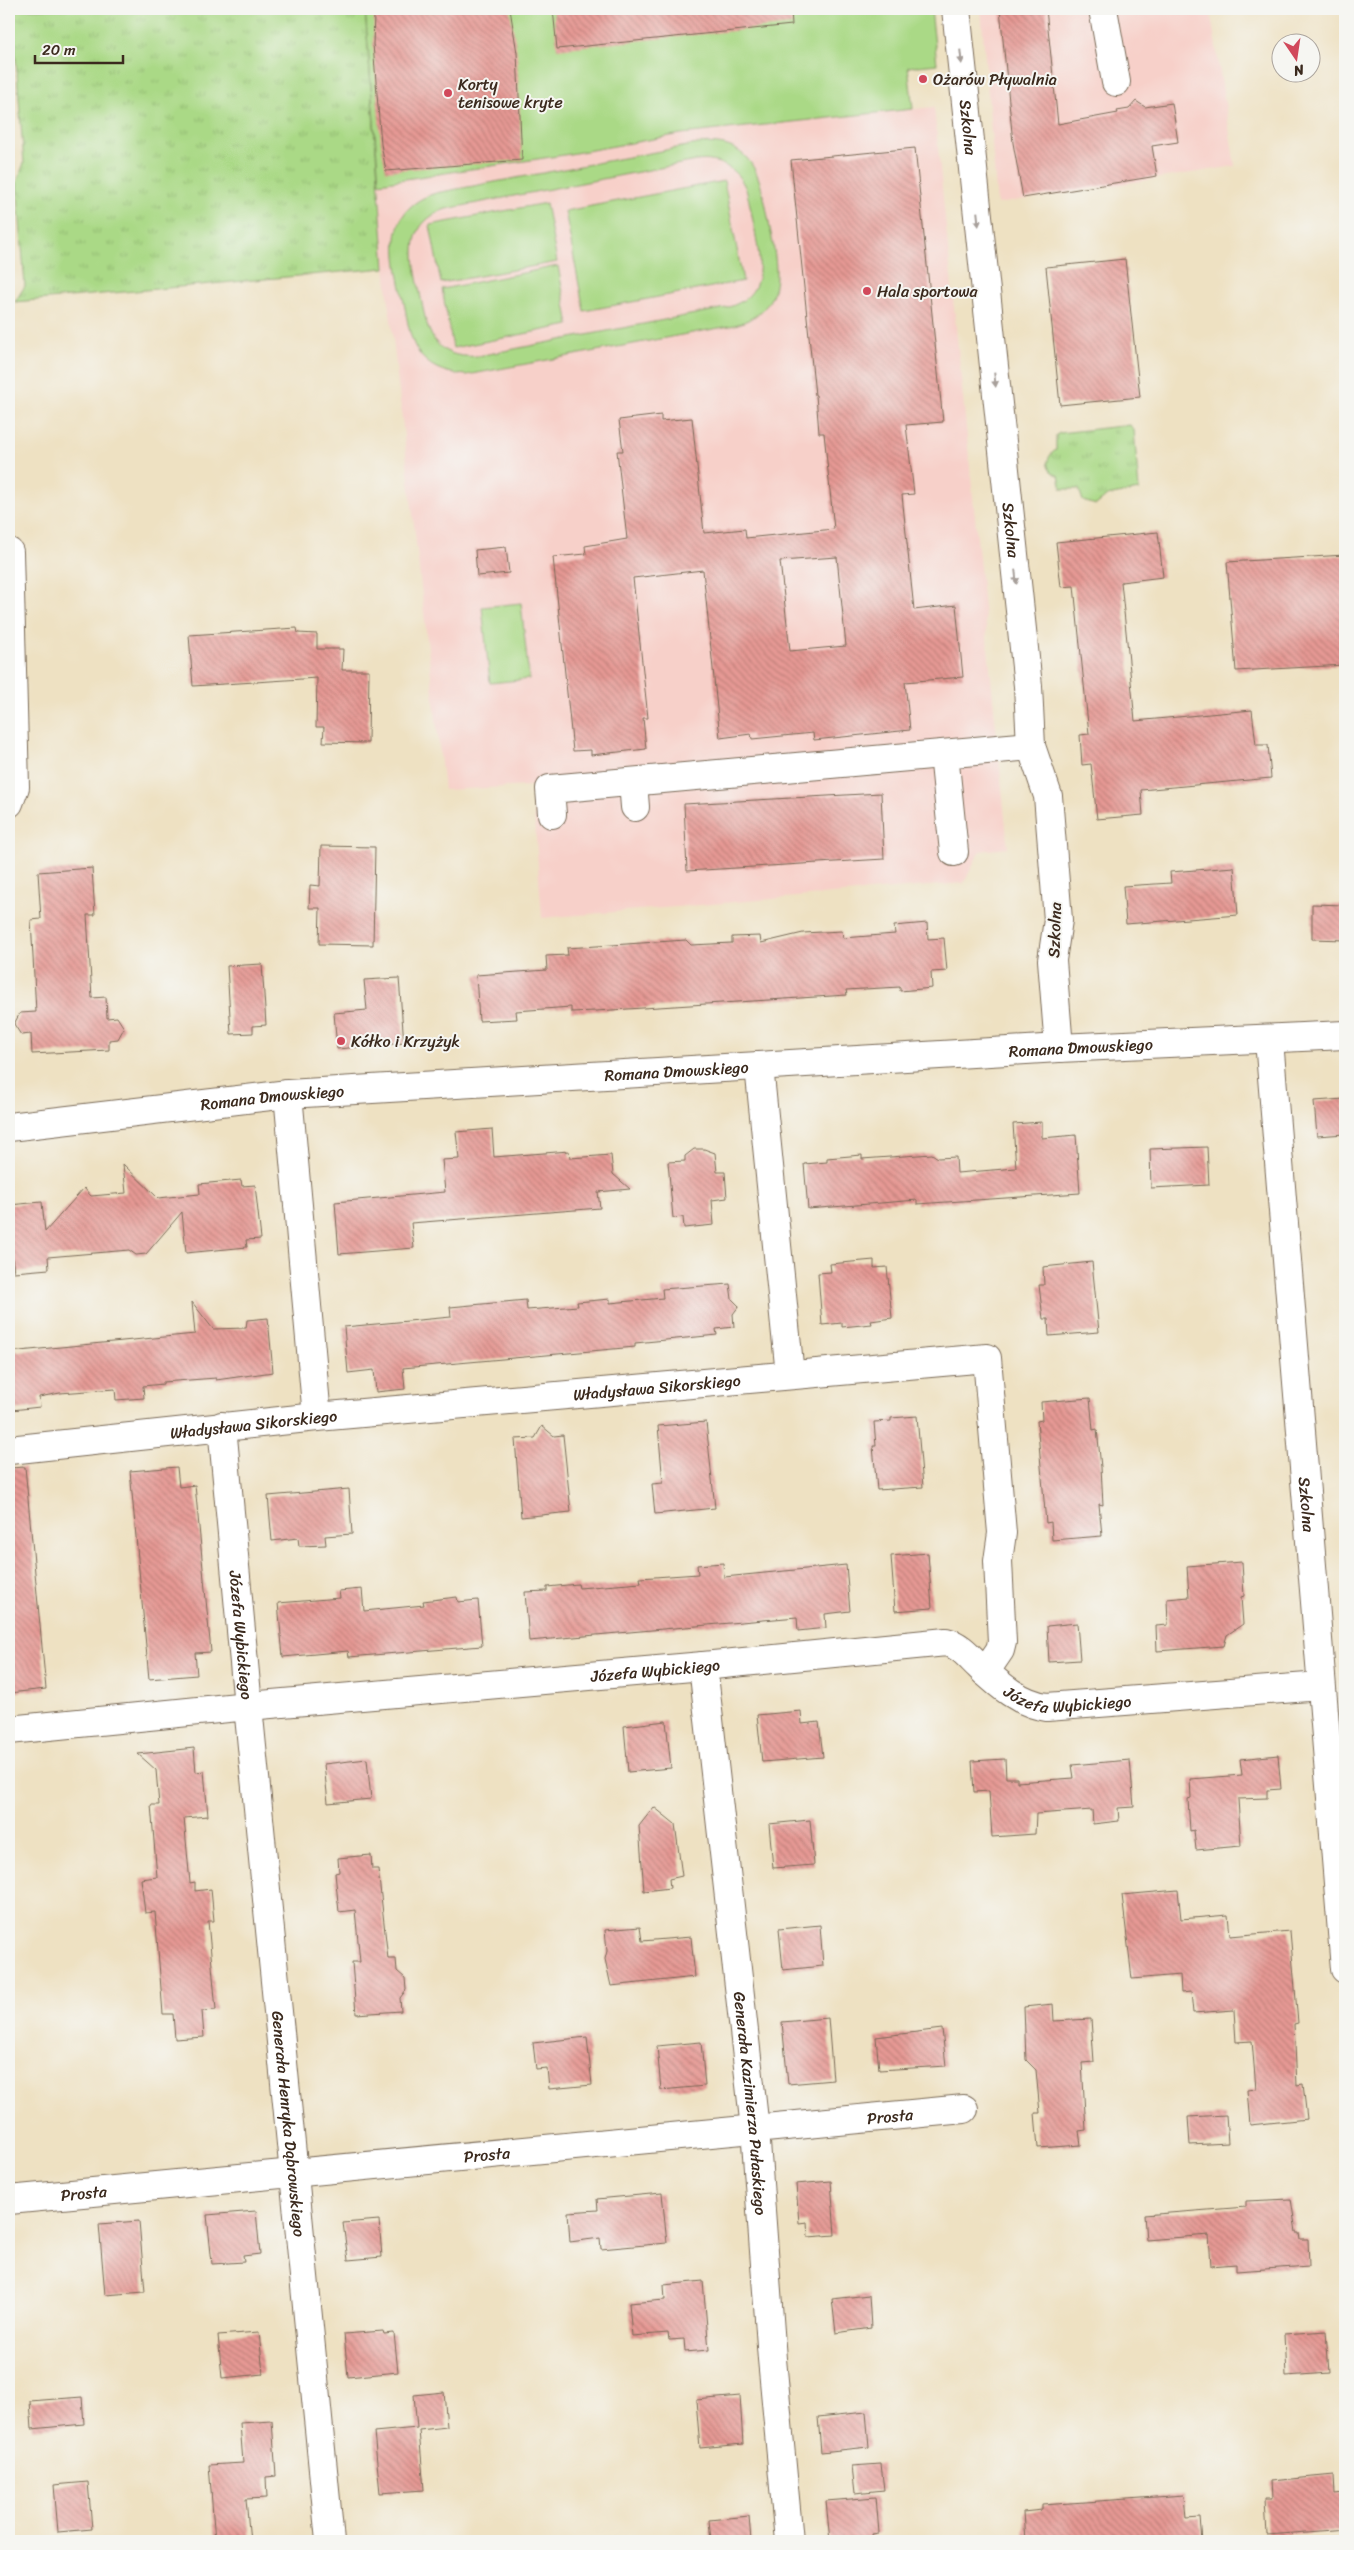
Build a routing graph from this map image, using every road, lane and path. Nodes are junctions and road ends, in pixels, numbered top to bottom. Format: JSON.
{"nodes":[{"id":1,"x":956,"y":9,"type":"edge"},
{"id":2,"x":1103,"y":9,"type":"edge"},
{"id":3,"x":1116,"y":82,"type":"dead end"},
{"id":4,"x":9,"y":552,"type":"edge"},
{"id":5,"x":1031,"y":746,"type":"junction"},
{"id":6,"x":944,"y":754,"type":"junction"},
{"id":7,"x":9,"y":804,"type":"edge"},
{"id":8,"x":552,"y":814,"type":"dead end"},
{"id":9,"x":954,"y":852,"type":"dead end"},
{"id":10,"x":1345,"y":1036,"type":"edge"},
{"id":11,"x":1269,"y":1040,"type":"junction"},
{"id":12,"x":1059,"y":1048,"type":"junction"},
{"id":13,"x":758,"y":1066,"type":"junction"},
{"id":14,"x":288,"y":1094,"type":"junction"},
{"id":15,"x":9,"y":1127,"type":"edge"},
{"id":16,"x":790,"y":1375,"type":"junction"},
{"id":17,"x":317,"y":1417,"type":"junction"},
{"id":18,"x":222,"y":1426,"type":"junction"},
{"id":19,"x":9,"y":1450,"type":"edge"},
{"id":20,"x":703,"y":1666,"type":"junction"},
{"id":21,"x":985,"y":1672,"type":"junction"},
{"id":22,"x":1321,"y":1686,"type":"junction"},
{"id":23,"x":248,"y":1706,"type":"junction"},
{"id":24,"x":9,"y":1730,"type":"edge"},
{"id":25,"x":1345,"y":1969,"type":"edge"},
{"id":26,"x":964,"y":2109,"type":"dead end"},
{"id":27,"x":755,"y":2129,"type":"junction"},
{"id":28,"x":294,"y":2174,"type":"junction"},
{"id":29,"x":9,"y":2200,"type":"edge"},
{"id":30,"x":330,"y":2541,"type":"edge"},
{"id":31,"x":789,"y":2541,"type":"edge"}],
"edges":[{"from":1,"to":5,"type":"street","name":"Szkolna","one_way":true},
{"from":2,"to":3,"type":"street"},
{"from":4,"to":7,"type":"street"},
{"from":5,"to":6,"type":"street"},
{"from":5,"to":12,"type":"street","name":"Szkolna"},
{"from":6,"to":8,"type":"street"},
{"from":6,"to":9,"type":"street"},
{"from":10,"to":11,"type":"street","name":"Romana Dmowskiego"},
{"from":11,"to":12,"type":"street","name":"Romana Dmowskiego"},
{"from":11,"to":22,"type":"street","name":"Szkolna"},
{"from":12,"to":13,"type":"street","name":"Romana Dmowskiego"},
{"from":13,"to":14,"type":"street","name":"Romana Dmowskiego"},
{"from":13,"to":16,"type":"street"},
{"from":14,"to":15,"type":"street","name":"Romana Dmowskiego"},
{"from":14,"to":17,"type":"street"},
{"from":16,"to":17,"type":"street","name":"Władysława Sikorskiego"},
{"from":16,"to":21,"type":"street","name":"Władysława Sikorskiego"},
{"from":17,"to":18,"type":"street","name":"Władysława Sikorskiego"},
{"from":18,"to":19,"type":"street","name":"Władysława Sikorskiego"},
{"from":18,"to":23,"type":"street","name":"Józefa Wybickiego"},
{"from":20,"to":21,"type":"street","name":"Józefa Wybickiego"},
{"from":20,"to":23,"type":"street","name":"Józefa Wybickiego"},
{"from":20,"to":27,"type":"street","name":"Generała Kazimierza Pułaskiego"},
{"from":21,"to":22,"type":"street","name":"Józefa Wybickiego"},
{"from":22,"to":25,"type":"street","name":"Szkolna"},
{"from":23,"to":24,"type":"street"},
{"from":23,"to":28,"type":"street","name":"Generała Henryka Dąbrowskiego"},
{"from":26,"to":27,"type":"street","name":"Prosta"},
{"from":27,"to":28,"type":"street","name":"Prosta"},
{"from":27,"to":31,"type":"street","name":"Generała Kazimierza Pułaskiego"},
{"from":28,"to":29,"type":"street","name":"Prosta"},
{"from":28,"to":30,"type":"street","name":"Generała Henryka Dąbrowskiego"}]}
